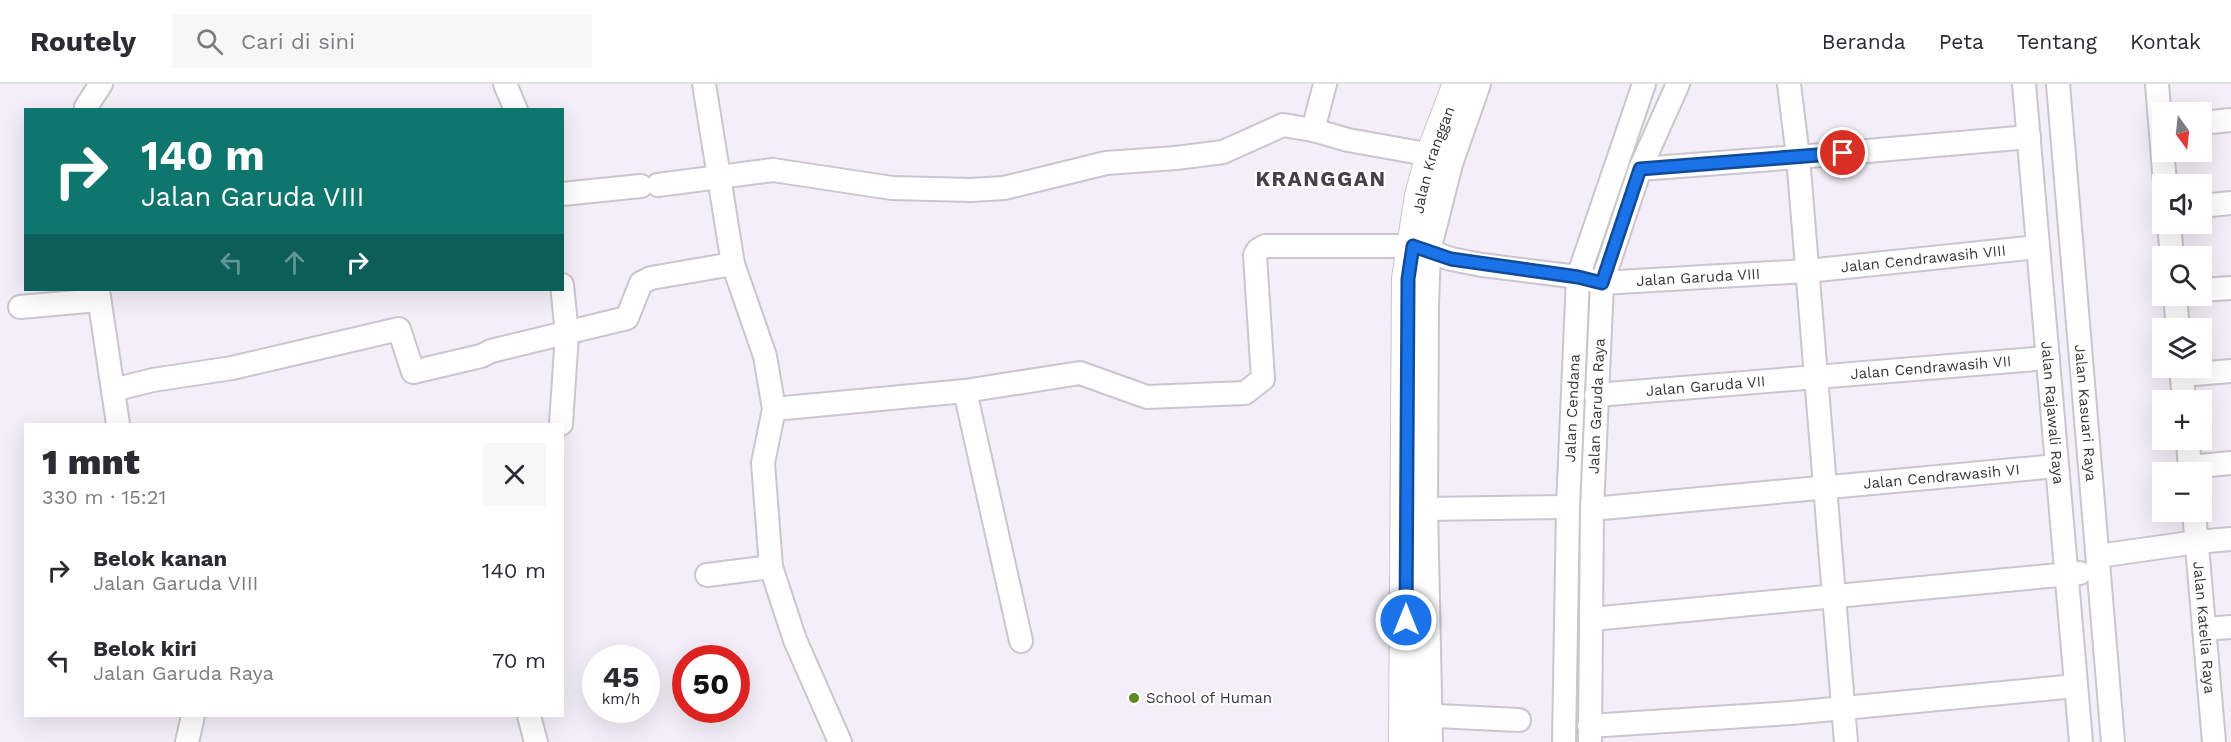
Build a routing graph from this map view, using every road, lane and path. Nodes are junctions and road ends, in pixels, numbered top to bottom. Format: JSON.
{"nodes":[{"id":1,"x":84,"y":84,"type":"edge"},
{"id":2,"x":101,"y":84,"type":"edge"},
{"id":3,"x":505,"y":84,"type":"edge"},
{"id":4,"x":704,"y":84,"type":"edge"},
{"id":5,"x":1325,"y":84,"type":"edge"},
{"id":6,"x":1459,"y":84,"type":"edge"},
{"id":7,"x":1479,"y":84,"type":"edge"},
{"id":8,"x":1644,"y":84,"type":"edge"},
{"id":9,"x":1677,"y":84,"type":"edge"},
{"id":10,"x":1789,"y":84,"type":"edge"},
{"id":11,"x":2024,"y":84,"type":"edge"},
{"id":12,"x":2058,"y":84,"type":"edge"},
{"id":13,"x":2157,"y":84,"type":"edge"},
{"id":14,"x":2159,"y":102,"type":"edge"},
{"id":15,"x":86,"y":108,"type":"edge"},
{"id":16,"x":515,"y":108,"type":"edge"},
{"id":17,"x":2231,"y":120,"type":"edge"},
{"id":18,"x":2212,"y":122,"type":"edge"},
{"id":19,"x":1313,"y":130,"type":"junction"},
{"id":20,"x":2029,"y":137,"type":"junction"},
{"id":21,"x":1432,"y":155,"type":"junction"},
{"id":22,"x":1798,"y":157,"type":"junction"},
{"id":23,"x":1640,"y":169,"type":"junction"},
{"id":24,"x":720,"y":178,"type":"junction"},
{"id":25,"x":564,"y":194,"type":"edge"},
{"id":26,"x":2231,"y":204,"type":"edge"},
{"id":27,"x":2212,"y":205,"type":"edge"},
{"id":28,"x":2038,"y":247,"type":"junction"},
{"id":29,"x":1421,"y":248,"type":"junction"},
{"id":30,"x":733,"y":264,"type":"junction"},
{"id":31,"x":1807,"y":271,"type":"junction"},
{"id":32,"x":1578,"y":277,"type":"junction"},
{"id":33,"x":1602,"y":283,"type":"junction"},
{"id":34,"x":2231,"y":288,"type":"edge"},
{"id":35,"x":2212,"y":289,"type":"edge"},
{"id":36,"x":563,"y":291,"type":"edge"},
{"id":37,"x":99,"y":295,"type":"edge"},
{"id":38,"x":20,"y":307,"type":"dead end"},
{"id":39,"x":567,"y":334,"type":"junction"},
{"id":40,"x":2048,"y":358,"type":"junction"},
{"id":41,"x":2212,"y":371,"type":"edge"},
{"id":42,"x":2231,"y":371,"type":"edge"},
{"id":43,"x":1815,"y":377,"type":"junction"},
{"id":44,"x":113,"y":390,"type":"junction"},
{"id":45,"x":965,"y":391,"type":"junction"},
{"id":46,"x":1596,"y":394,"type":"junction"},
{"id":47,"x":774,"y":409,"type":"junction"},
{"id":48,"x":118,"y":423,"type":"edge"},
{"id":49,"x":561,"y":423,"type":"edge"},
{"id":50,"x":2231,"y":463,"type":"edge"},
{"id":51,"x":2057,"y":466,"type":"junction"},
{"id":52,"x":2212,"y":466,"type":"edge"},
{"id":53,"x":1826,"y":487,"type":"junction"},
{"id":54,"x":1568,"y":507,"type":"junction"},
{"id":55,"x":1592,"y":509,"type":"junction"},
{"id":56,"x":1426,"y":510,"type":"junction"},
{"id":57,"x":2195,"y":522,"type":"edge"},
{"id":58,"x":2231,"y":539,"type":"edge"},
{"id":59,"x":2197,"y":542,"type":"junction"},
{"id":60,"x":2099,"y":563,"type":"junction"},
{"id":61,"x":771,"y":567,"type":"junction"},
{"id":62,"x":707,"y":575,"type":"dead end"},
{"id":63,"x":2067,"y":576,"type":"junction"},
{"id":64,"x":1835,"y":596,"type":"junction"},
{"id":65,"x":1592,"y":619,"type":"junction"},
{"id":66,"x":2231,"y":627,"type":"edge"},
{"id":67,"x":2204,"y":629,"type":"junction"},
{"id":68,"x":1021,"y":641,"type":"dead end"},
{"id":69,"x":2076,"y":686,"type":"junction"},
{"id":70,"x":1843,"y":707,"type":"junction"},
{"id":71,"x":2221,"y":714,"type":"edge"},
{"id":72,"x":193,"y":717,"type":"edge"},
{"id":73,"x":529,"y":717,"type":"edge"},
{"id":74,"x":1519,"y":720,"type":"dead end"},
{"id":75,"x":1414,"y":724,"type":"edge"},
{"id":76,"x":1590,"y":734,"type":"edge"},
{"id":77,"x":187,"y":742,"type":"edge"},
{"id":78,"x":536,"y":742,"type":"edge"},
{"id":79,"x":840,"y":742,"type":"edge"},
{"id":80,"x":1431,"y":742,"type":"edge"},
{"id":81,"x":1564,"y":742,"type":"edge"},
{"id":82,"x":1846,"y":742,"type":"edge"},
{"id":83,"x":2081,"y":742,"type":"edge"},
{"id":84,"x":2113,"y":742,"type":"edge"},
{"id":85,"x":2214,"y":742,"type":"edge"}],
"edges":[{"from":1,"to":15,"type":"street"},
{"from":2,"to":15,"type":"street"},
{"from":3,"to":16,"type":"street"},
{"from":4,"to":24,"type":"street"},
{"from":5,"to":19,"type":"street"},
{"from":6,"to":21,"type":"main road","name":"Jalan Kranggan"},
{"from":7,"to":29,"type":"street"},
{"from":8,"to":32,"type":"street","name":"Jalan Cendana"},
{"from":9,"to":23,"type":"street","name":"Jalan Garuda Raya"},
{"from":10,"to":22,"type":"street"},
{"from":11,"to":20,"type":"street","name":"Jalan Rajawali Raya"},
{"from":12,"to":60,"type":"street","name":"Jalan Kasuari Raya"},
{"from":13,"to":14,"type":"street"},
{"from":17,"to":18,"type":"street"},
{"from":19,"to":21,"type":"street"},
{"from":19,"to":24,"type":"street"},
{"from":20,"to":22,"type":"street"},
{"from":20,"to":28,"type":"street","name":"Jalan Rajawali Raya"},
{"from":21,"to":29,"type":"main road","name":"Jalan Kranggan"},
{"from":22,"to":23,"type":"street"},
{"from":22,"to":31,"type":"street"},
{"from":23,"to":33,"type":"street","name":"Jalan Garuda Raya"},
{"from":24,"to":25,"type":"street"},
{"from":24,"to":30,"type":"street"},
{"from":26,"to":27,"type":"street"},
{"from":28,"to":31,"type":"street","name":"Jalan Cendrawasih VIII"},
{"from":28,"to":40,"type":"street","name":"Jalan Rajawali Raya"},
{"from":29,"to":32,"type":"street","name":"Jalan Garuda VIII"},
{"from":29,"to":45,"type":"street","name":"Jalan Garuda VIII"},
{"from":29,"to":56,"type":"street"},
{"from":29,"to":75,"type":"main road","name":"Jalan Kranggan"},
{"from":30,"to":39,"type":"street"},
{"from":30,"to":47,"type":"street"},
{"from":31,"to":33,"type":"street","name":"Jalan Garuda VIII"},
{"from":31,"to":43,"type":"street"},
{"from":32,"to":33,"type":"street","name":"Jalan Garuda VIII"},
{"from":32,"to":54,"type":"street","name":"Jalan Cendana"},
{"from":33,"to":46,"type":"street","name":"Jalan Garuda Raya"},
{"from":34,"to":35,"type":"street"},
{"from":36,"to":39,"type":"street"},
{"from":37,"to":38,"type":"street"},
{"from":37,"to":44,"type":"street"},
{"from":39,"to":44,"type":"street"},
{"from":39,"to":49,"type":"street"},
{"from":40,"to":43,"type":"street","name":"Jalan Cendrawasih VII"},
{"from":40,"to":51,"type":"street","name":"Jalan Rajawali Raya"},
{"from":41,"to":42,"type":"street"},
{"from":43,"to":46,"type":"street","name":"Jalan Garuda VII"},
{"from":43,"to":53,"type":"street"},
{"from":44,"to":48,"type":"street"},
{"from":45,"to":47,"type":"street"},
{"from":45,"to":68,"type":"street"},
{"from":46,"to":55,"type":"street","name":"Jalan Garuda Raya"},
{"from":47,"to":61,"type":"street"},
{"from":50,"to":52,"type":"street"},
{"from":51,"to":53,"type":"street","name":"Jalan Cendrawasih VI"},
{"from":51,"to":63,"type":"street","name":"Jalan Rajawali Raya"},
{"from":53,"to":55,"type":"street","name":"Jalan Cendrawasih VI"},
{"from":53,"to":64,"type":"street"},
{"from":54,"to":56,"type":"street"},
{"from":54,"to":81,"type":"street","name":"Jalan Cendana"},
{"from":55,"to":65,"type":"street","name":"Jalan Garuda Raya"},
{"from":56,"to":75,"type":"street"},
{"from":57,"to":59,"type":"street","name":"Jalan Katelia Raya"},
{"from":58,"to":59,"type":"street"},
{"from":59,"to":60,"type":"street"},
{"from":59,"to":67,"type":"street","name":"Jalan Katelia Raya"},
{"from":60,"to":63,"type":"street"},
{"from":60,"to":84,"type":"street","name":"Jalan Kasuari Raya"},
{"from":61,"to":62,"type":"street"},
{"from":61,"to":79,"type":"street"},
{"from":63,"to":64,"type":"street"},
{"from":63,"to":69,"type":"street","name":"Jalan Rajawali Raya"},
{"from":64,"to":65,"type":"street"},
{"from":64,"to":70,"type":"street"},
{"from":65,"to":76,"type":"street","name":"Jalan Garuda Raya"},
{"from":66,"to":67,"type":"street"},
{"from":67,"to":71,"type":"street","name":"Jalan Katelia Raya"},
{"from":69,"to":70,"type":"street"},
{"from":69,"to":83,"type":"street","name":"Jalan Rajawali Raya"},
{"from":70,"to":76,"type":"street"},
{"from":70,"to":82,"type":"street"},
{"from":71,"to":85,"type":"street","name":"Jalan Katelia Raya"},
{"from":72,"to":77,"type":"street"},
{"from":73,"to":78,"type":"street"},
{"from":74,"to":75,"type":"street"},
{"from":75,"to":80,"type":"street"}]}
